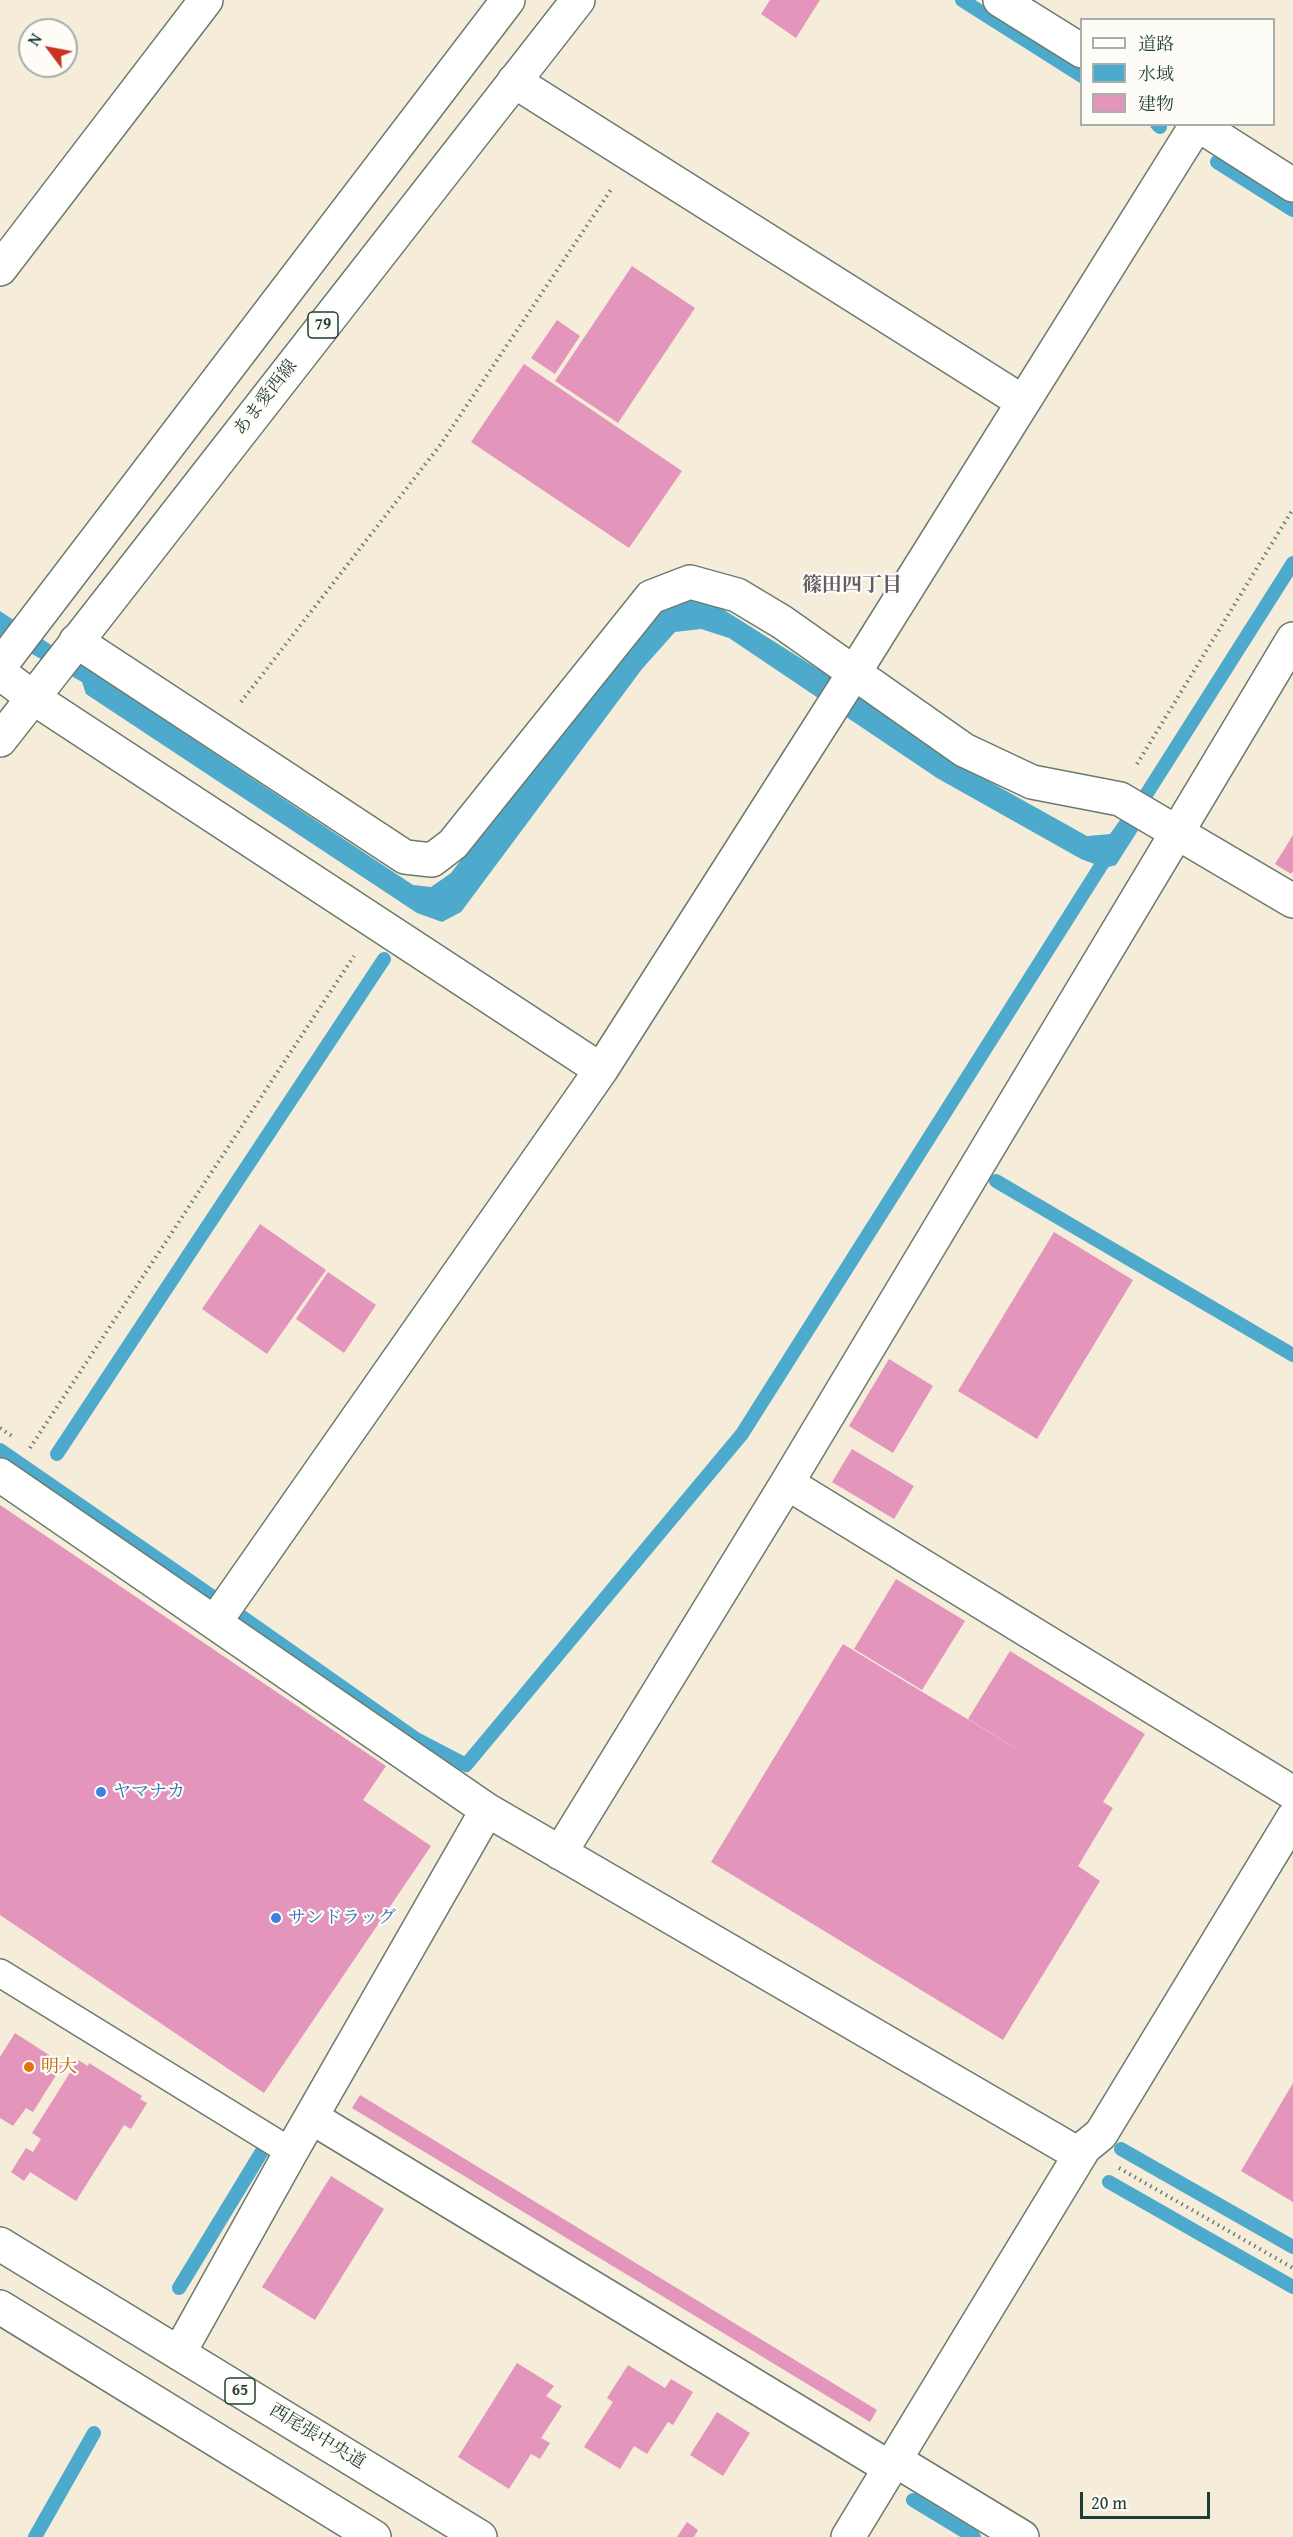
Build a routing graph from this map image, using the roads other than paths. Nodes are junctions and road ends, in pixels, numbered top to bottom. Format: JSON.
{"nodes":[{"id":1,"x":206,"y":0,"type":"edge"},
{"id":2,"x":508,"y":0,"type":"edge"},
{"id":3,"x":578,"y":0,"type":"edge"},
{"id":4,"x":1000,"y":0,"type":"edge"},
{"id":5,"x":1080,"y":50,"type":"edge"},
{"id":6,"x":514,"y":81,"type":"junction"},
{"id":7,"x":1196,"y":126,"type":"edge"},
{"id":8,"x":1200,"y":126,"type":"edge"},
{"id":9,"x":1293,"y":185,"type":"edge"},
{"id":10,"x":0,"y":269,"type":"edge"},
{"id":11,"x":1023,"y":402,"type":"junction"},
{"id":12,"x":1293,"y":639,"type":"edge"},
{"id":13,"x":72,"y":645,"type":"junction"},
{"id":14,"x":0,"y":666,"type":"edge"},
{"id":15,"x":0,"y":673,"type":"edge"},
{"id":16,"x":850,"y":678,"type":"junction"},
{"id":17,"x":32,"y":697,"type":"junction"},
{"id":18,"x":0,"y":740,"type":"edge"},
{"id":19,"x":1168,"y":826,"type":"junction"},
{"id":20,"x":1293,"y":901,"type":"edge"},
{"id":21,"x":601,"y":1070,"type":"junction"},
{"id":22,"x":0,"y":1475,"type":"edge"},
{"id":23,"x":787,"y":1483,"type":"junction"},
{"id":24,"x":214,"y":1623,"type":"junction"},
{"id":25,"x":1293,"y":1793,"type":"edge"},
{"id":26,"x":487,"y":1810,"type":"junction"},
{"id":27,"x":1293,"y":1818,"type":"edge"},
{"id":28,"x":560,"y":1852,"type":"junction"},
{"id":29,"x":0,"y":1973,"type":"edge"},
{"id":30,"x":311,"y":2117,"type":"junction"},
{"id":31,"x":291,"y":2152,"type":"junction"},
{"id":32,"x":1082,"y":2152,"type":"junction"},
{"id":33,"x":0,"y":2244,"type":"edge"},
{"id":34,"x":0,"y":2307,"type":"edge"},
{"id":35,"x":179,"y":2354,"type":"junction"},
{"id":36,"x":893,"y":2464,"type":"junction"},
{"id":37,"x":374,"y":2537,"type":"edge"},
{"id":38,"x":480,"y":2537,"type":"edge"},
{"id":39,"x":848,"y":2537,"type":"edge"},
{"id":40,"x":1022,"y":2537,"type":"edge"}],
"edges":[{"from":1,"to":10,"type":"street"},
{"from":2,"to":14,"type":"street"},
{"from":3,"to":6,"type":"street","name":"あま愛西線","number":"79"},
{"from":4,"to":5,"type":"street"},
{"from":6,"to":11,"type":"street"},
{"from":6,"to":13,"type":"street","name":"あま愛西線","number":"79"},
{"from":7,"to":11,"type":"street"},
{"from":8,"to":9,"type":"street"},
{"from":11,"to":16,"type":"street"},
{"from":12,"to":19,"type":"street"},
{"from":13,"to":16,"type":"street"},
{"from":13,"to":17,"type":"street","name":"あま愛西線","number":"79"},
{"from":15,"to":17,"type":"street"},
{"from":16,"to":19,"type":"street"},
{"from":16,"to":21,"type":"street"},
{"from":17,"to":18,"type":"street","name":"あま愛西線","number":"79"},
{"from":17,"to":21,"type":"street"},
{"from":19,"to":20,"type":"street"},
{"from":19,"to":23,"type":"street"},
{"from":21,"to":24,"type":"street"},
{"from":22,"to":24,"type":"street"},
{"from":23,"to":25,"type":"street"},
{"from":23,"to":28,"type":"street"},
{"from":24,"to":26,"type":"street"},
{"from":26,"to":28,"type":"street"},
{"from":26,"to":30,"type":"street"},
{"from":27,"to":32,"type":"street"},
{"from":28,"to":32,"type":"street"},
{"from":29,"to":31,"type":"lane"},
{"from":30,"to":31,"type":"street"},
{"from":30,"to":36,"type":"street"},
{"from":31,"to":35,"type":"street"},
{"from":32,"to":36,"type":"street"},
{"from":33,"to":35,"type":"street","name":"西尾張中央道","number":"65"},
{"from":34,"to":37,"type":"street"},
{"from":35,"to":38,"type":"street","name":"西尾張中央道","number":"65"},
{"from":36,"to":39,"type":"street"},
{"from":36,"to":40,"type":"street"}]}
